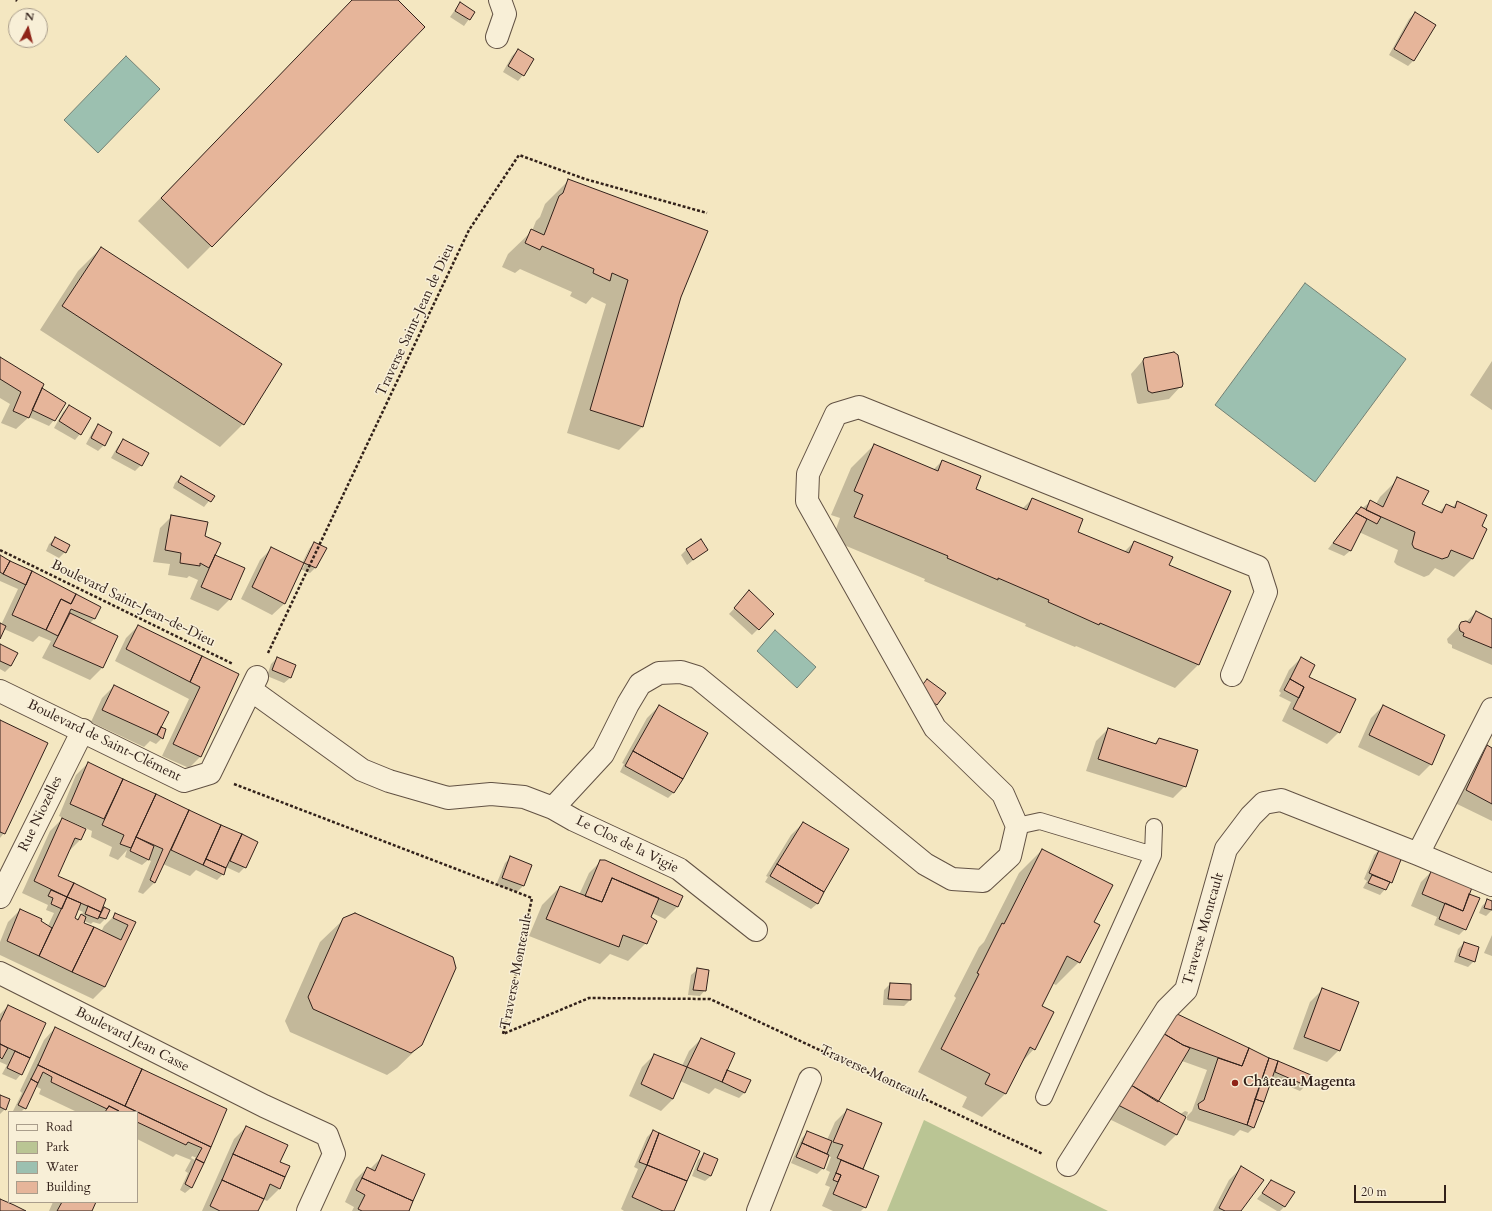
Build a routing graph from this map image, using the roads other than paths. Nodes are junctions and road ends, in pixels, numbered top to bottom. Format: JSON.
{"nodes":[{"id":1,"x":500,"y":0,"type":"edge"},
{"id":2,"x":497,"y":37,"type":"dead end"},
{"id":3,"x":1232,"y":676,"type":"dead end"},
{"id":4,"x":254,"y":683,"type":"joint"},
{"id":5,"x":0,"y":691,"type":"edge"},
{"id":6,"x":1492,"y":709,"type":"edge"},
{"id":7,"x":83,"y":730,"type":"junction"},
{"id":8,"x":553,"y":808,"type":"junction"},
{"id":9,"x":1017,"y":826,"type":"junction"},
{"id":10,"x":1154,"y":827,"type":"dead end"},
{"id":11,"x":1418,"y":854,"type":"junction"},
{"id":12,"x":1153,"y":855,"type":"junction"},
{"id":13,"x":1492,"y":885,"type":"edge"},
{"id":14,"x":0,"y":897,"type":"edge"},
{"id":15,"x":756,"y":930,"type":"dead end"},
{"id":16,"x":0,"y":973,"type":"edge"},
{"id":17,"x":810,"y":1079,"type":"dead end"},
{"id":18,"x":1044,"y":1097,"type":"dead end"},
{"id":19,"x":1068,"y":1165,"type":"road end"},
{"id":20,"x":308,"y":1211,"type":"edge"},
{"id":21,"x":758,"y":1211,"type":"edge"}],
"edges":[{"from":1,"to":2,"type":"street"},
{"from":3,"to":9,"type":"street"},
{"from":4,"to":7,"type":"street","name":"Boulevard de Saint-Clément"},
{"from":4,"to":8,"type":"street","name":"Le Clos de la Vigie"},
{"from":5,"to":7,"type":"street","name":"Boulevard de Saint-Clément"},
{"from":6,"to":11,"type":"street"},
{"from":7,"to":14,"type":"street","name":"Rue Niozelles"},
{"from":8,"to":9,"type":"street"},
{"from":8,"to":15,"type":"street","name":"Le Clos de la Vigie"},
{"from":9,"to":12,"type":"lane"},
{"from":10,"to":12,"type":"lane"},
{"from":11,"to":13,"type":"street","name":"Traverse Montcault"},
{"from":11,"to":19,"type":"street","name":"Traverse Montcault"},
{"from":12,"to":18,"type":"lane"},
{"from":16,"to":20,"type":"street","name":"Boulevard Jean Casse"},
{"from":17,"to":21,"type":"street"}]}
